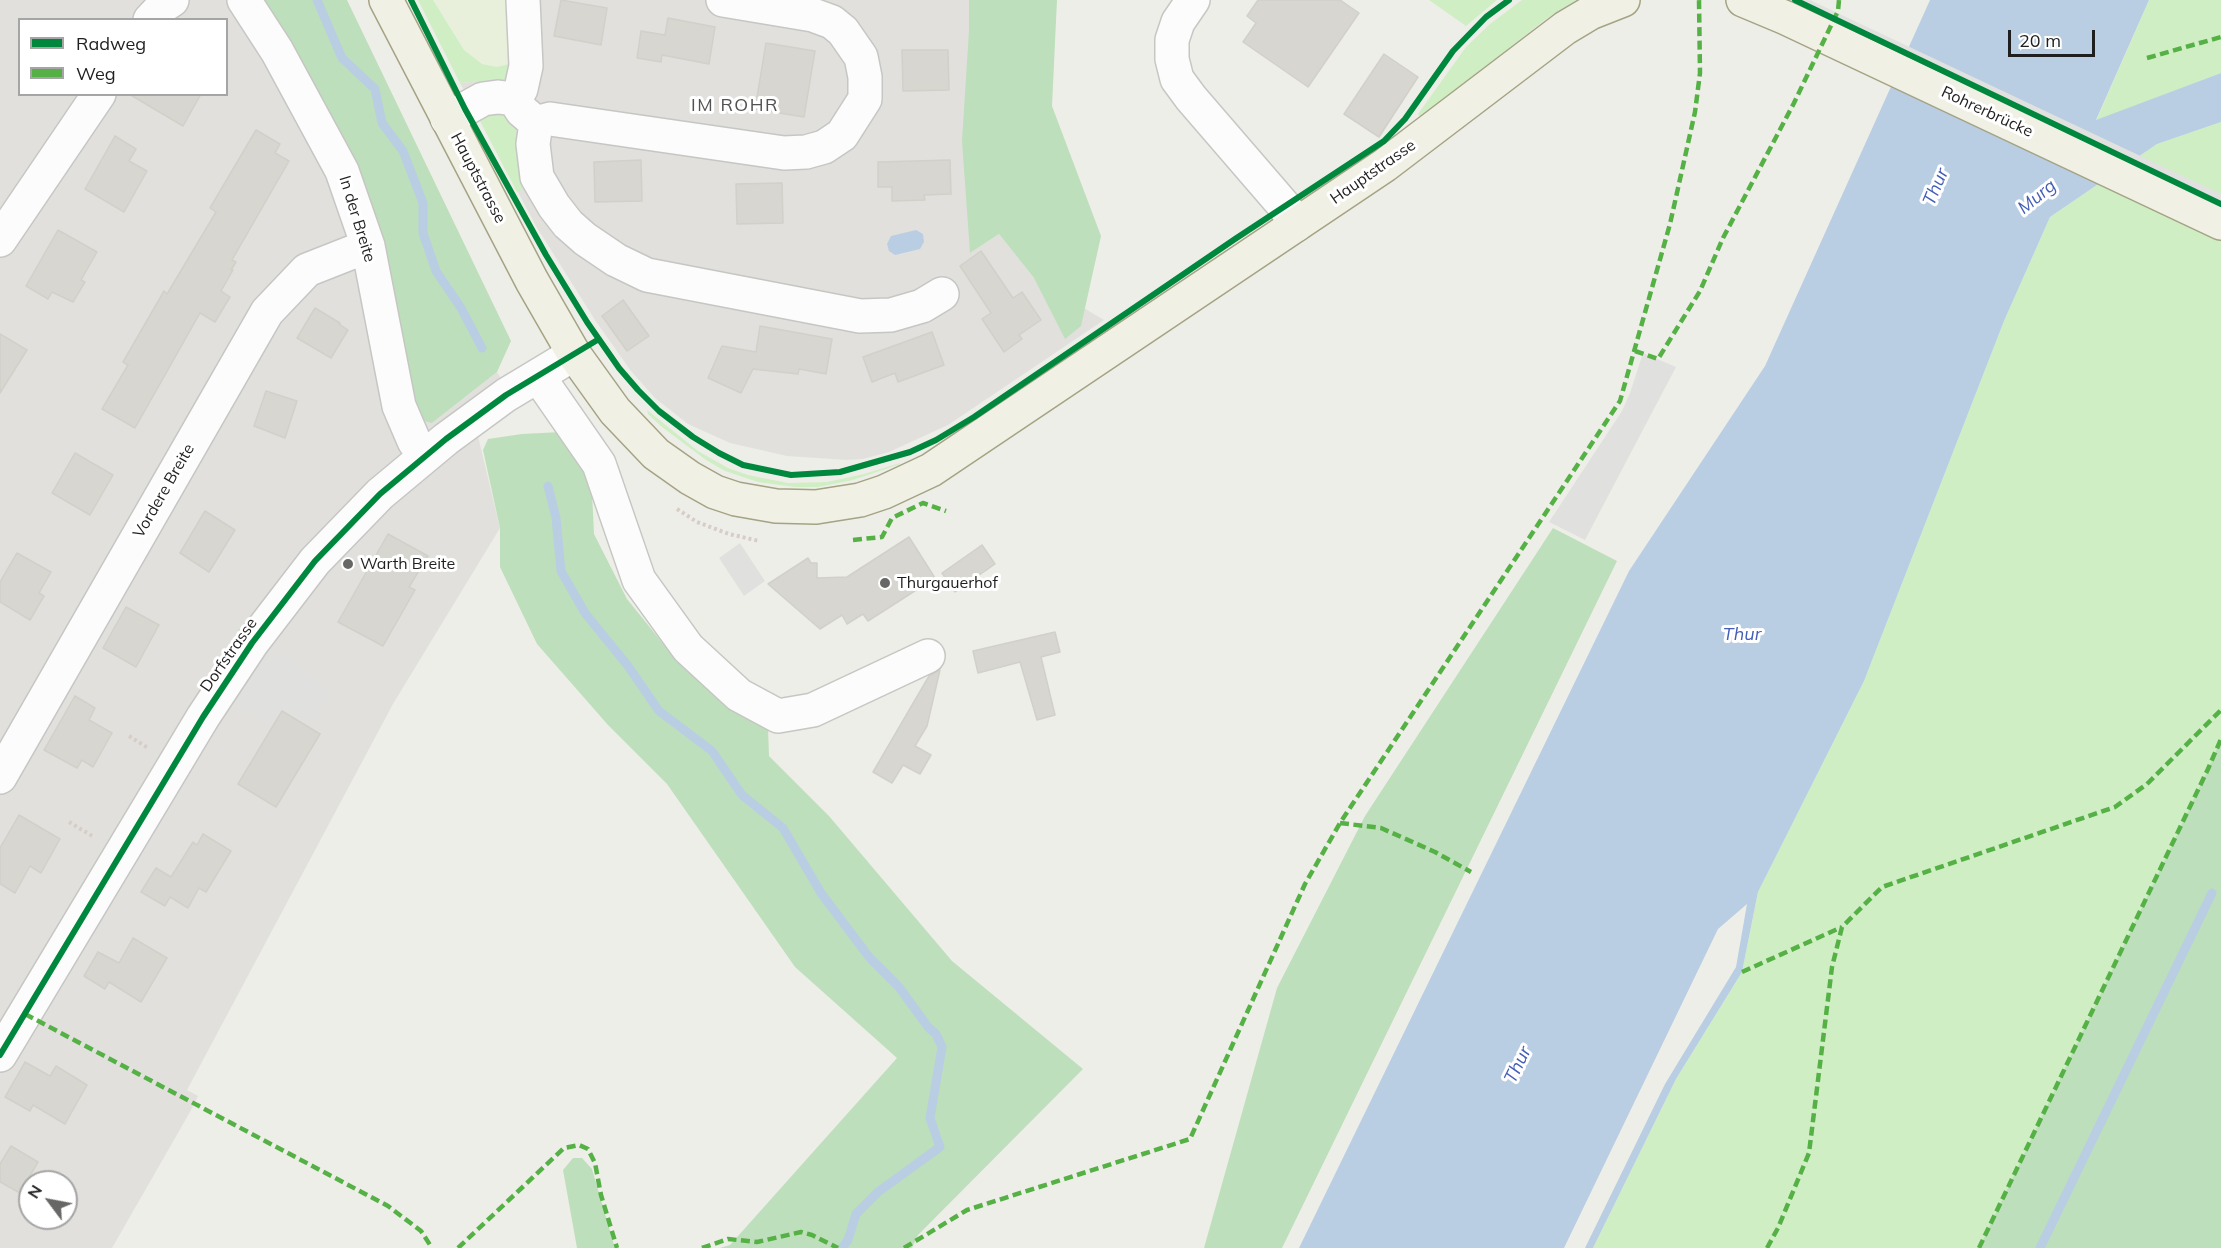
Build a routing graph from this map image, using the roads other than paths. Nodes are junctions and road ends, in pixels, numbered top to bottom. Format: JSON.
{"nodes":[{"id":1,"x":172,"y":0,"type":"edge"},
{"id":2,"x":244,"y":0,"type":"edge"},
{"id":3,"x":386,"y":0,"type":"edge"},
{"id":4,"x":723,"y":0,"type":"edge"},
{"id":5,"x":1193,"y":0,"type":"edge"},
{"id":6,"x":1623,"y":0,"type":"edge"},
{"id":7,"x":1748,"y":2,"type":"edge"},
{"id":8,"x":523,"y":7,"type":"edge"},
{"id":9,"x":152,"y":18,"type":"edge"},
{"id":10,"x":98,"y":96,"type":"edge"},
{"id":11,"x":514,"y":99,"type":"junction"},
{"id":12,"x":447,"y":119,"type":"junction"},
{"id":13,"x":536,"y":123,"type":"junction"},
{"id":14,"x":2221,"y":223,"type":"edge"},
{"id":15,"x":1296,"y":225,"type":"junction"},
{"id":16,"x":0,"y":240,"type":"edge"},
{"id":17,"x":368,"y":246,"type":"junction"},
{"id":18,"x":942,"y":294,"type":"dead end"},
{"id":19,"x":574,"y":354,"type":"junction"},
{"id":20,"x":538,"y":376,"type":"junction"},
{"id":21,"x":424,"y":456,"type":"junction"},
{"id":22,"x":928,"y":656,"type":"dead end"},
{"id":23,"x":0,"y":777,"type":"edge"},
{"id":24,"x":0,"y":1055,"type":"edge"}],
"edges":[{"from":1,"to":9,"type":"street"},
{"from":2,"to":17,"type":"street","name":"In der Breite"},
{"from":3,"to":12,"type":"main road","name":"Hauptstrasse"},
{"from":4,"to":13,"type":"street"},
{"from":5,"to":15,"type":"street"},
{"from":6,"to":15,"type":"main road","name":"Hauptstrasse"},
{"from":7,"to":14,"type":"main road","name":"Rohrerbrücke"},
{"from":8,"to":11,"type":"street"},
{"from":10,"to":16,"type":"street"},
{"from":11,"to":12,"type":"street"},
{"from":11,"to":13,"type":"street"},
{"from":12,"to":19,"type":"main road","name":"Hauptstrasse"},
{"from":13,"to":18,"type":"street"},
{"from":15,"to":19,"type":"main road","name":"Hauptstrasse"},
{"from":17,"to":21,"type":"street","name":"In der Breite"},
{"from":17,"to":23,"type":"street","name":"Vordere Breite"},
{"from":19,"to":20,"type":"street","name":"Dorfstrasse"},
{"from":20,"to":21,"type":"street","name":"Dorfstrasse"},
{"from":20,"to":22,"type":"street"},
{"from":21,"to":24,"type":"street","name":"Dorfstrasse"}]}
